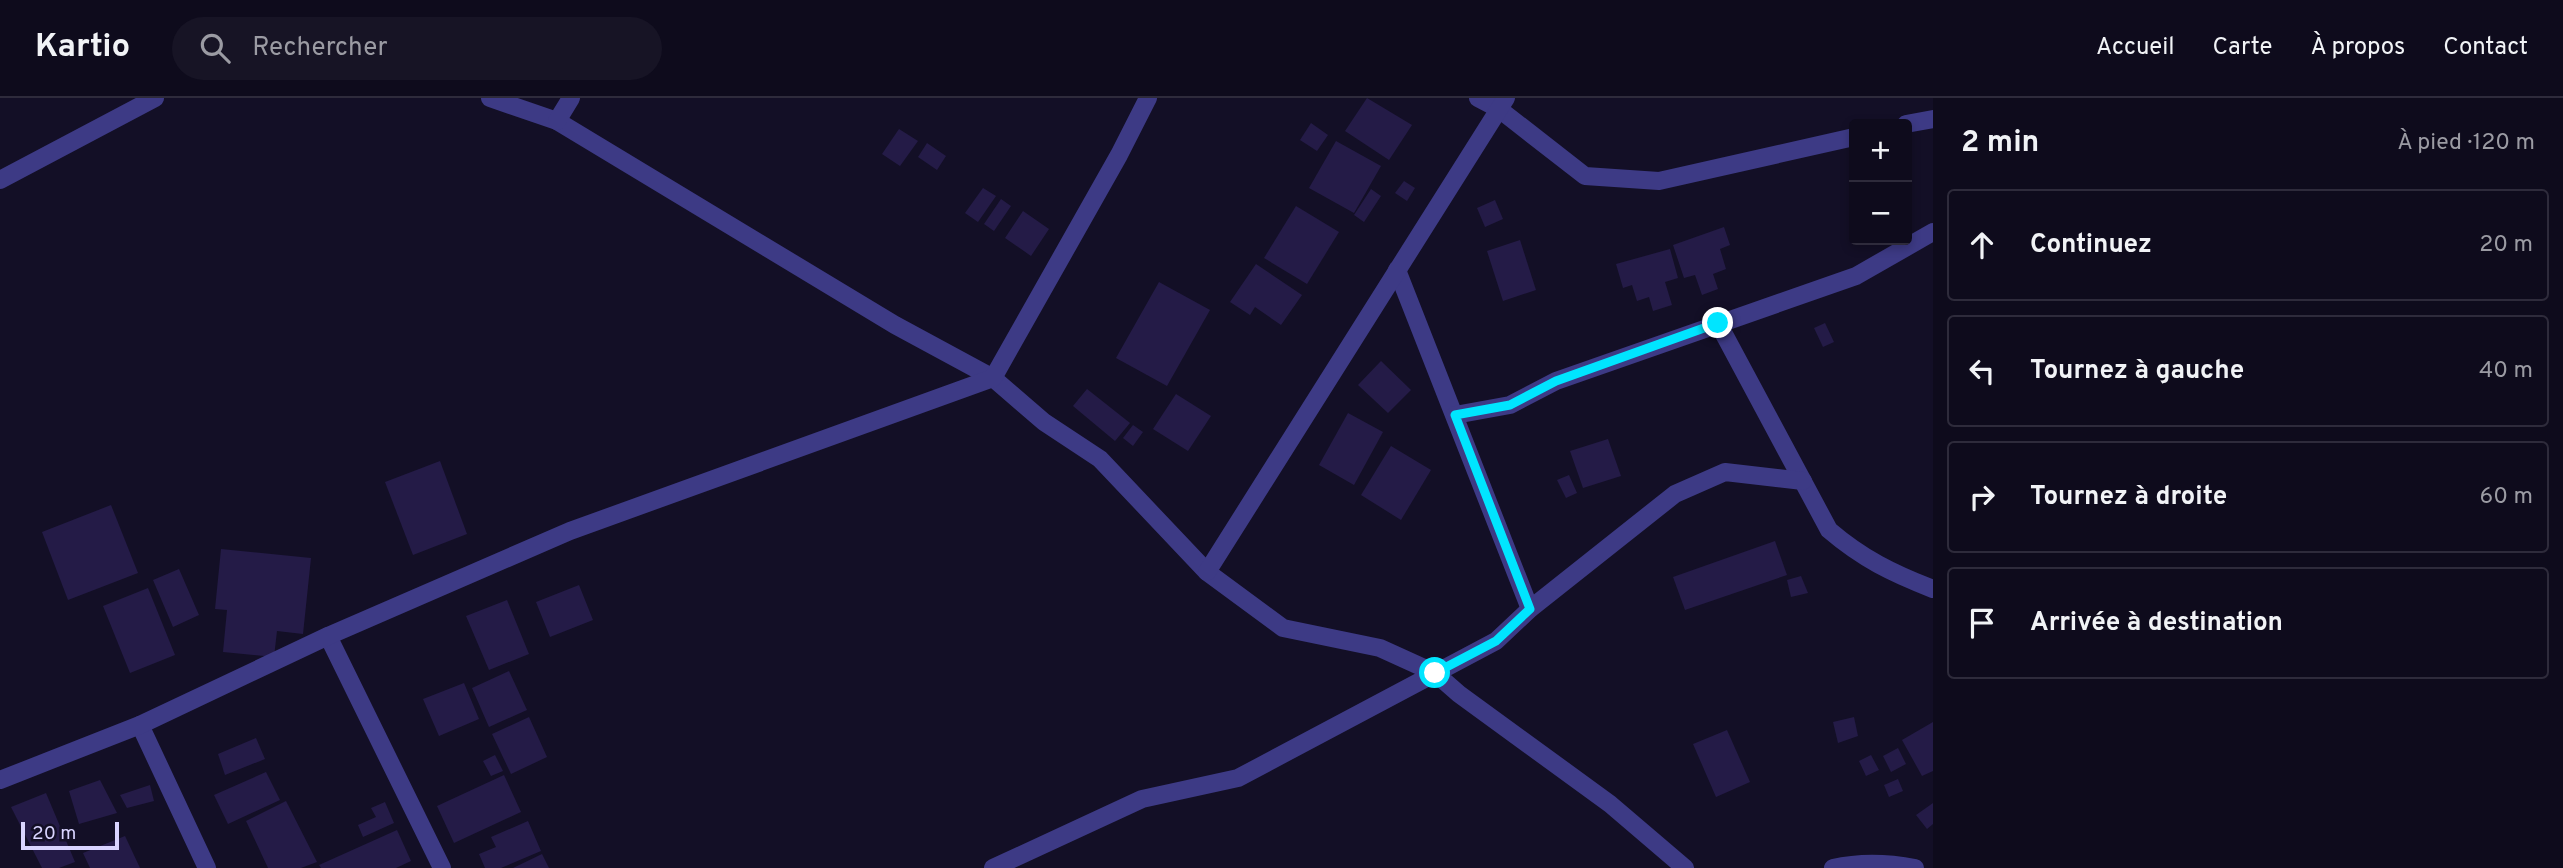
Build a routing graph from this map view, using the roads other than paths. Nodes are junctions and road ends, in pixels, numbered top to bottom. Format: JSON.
{"nodes":[{"id":1,"x":155,"y":98,"type":"edge"},
{"id":2,"x":490,"y":98,"type":"edge"},
{"id":3,"x":571,"y":98,"type":"edge"},
{"id":4,"x":1148,"y":98,"type":"edge"},
{"id":5,"x":1478,"y":98,"type":"edge"},
{"id":6,"x":1502,"y":104,"type":"edge"},
{"id":7,"x":1933,"y":119,"type":"edge"},
{"id":8,"x":557,"y":121,"type":"junction"},
{"id":9,"x":1912,"y":123,"type":"edge"},
{"id":10,"x":1849,"y":138,"type":"edge"},
{"id":11,"x":0,"y":180,"type":"edge"},
{"id":12,"x":1933,"y":232,"type":"edge"},
{"id":13,"x":1397,"y":270,"type":"junction"},
{"id":14,"x":1718,"y":323,"type":"junction"},
{"id":15,"x":993,"y":378,"type":"junction"},
{"id":16,"x":1455,"y":415,"type":"junction"},
{"id":17,"x":1803,"y":481,"type":"junction"},
{"id":18,"x":1207,"y":572,"type":"junction"},
{"id":19,"x":1933,"y":589,"type":"edge"},
{"id":20,"x":1530,"y":609,"type":"junction"},
{"id":21,"x":328,"y":636,"type":"junction"},
{"id":22,"x":1435,"y":673,"type":"junction"},
{"id":23,"x":140,"y":725,"type":"junction"},
{"id":24,"x":0,"y":780,"type":"edge"},
{"id":25,"x":207,"y":868,"type":"edge"},
{"id":26,"x":442,"y":868,"type":"edge"},
{"id":27,"x":993,"y":868,"type":"edge"},
{"id":28,"x":1685,"y":868,"type":"edge"},
{"id":29,"x":1833,"y":868,"type":"edge"},
{"id":30,"x":1915,"y":868,"type":"edge"}],
"edges":[{"from":1,"to":11,"type":"street"},
{"from":2,"to":8,"type":"street"},
{"from":3,"to":8,"type":"street"},
{"from":4,"to":15,"type":"street"},
{"from":5,"to":6,"type":"street"},
{"from":6,"to":10,"type":"street"},
{"from":6,"to":13,"type":"street"},
{"from":7,"to":9,"type":"street"},
{"from":8,"to":15,"type":"street"},
{"from":12,"to":14,"type":"street"},
{"from":13,"to":16,"type":"street"},
{"from":13,"to":18,"type":"street"},
{"from":14,"to":16,"type":"street"},
{"from":14,"to":17,"type":"street"},
{"from":15,"to":18,"type":"street"},
{"from":15,"to":21,"type":"street"},
{"from":16,"to":20,"type":"street"},
{"from":17,"to":19,"type":"street"},
{"from":17,"to":20,"type":"street"},
{"from":18,"to":22,"type":"street"},
{"from":20,"to":22,"type":"street"},
{"from":21,"to":23,"type":"street"},
{"from":21,"to":26,"type":"street"},
{"from":22,"to":27,"type":"street"},
{"from":22,"to":28,"type":"street"},
{"from":23,"to":24,"type":"street"},
{"from":23,"to":25,"type":"street"},
{"from":29,"to":30,"type":"street"}]}
